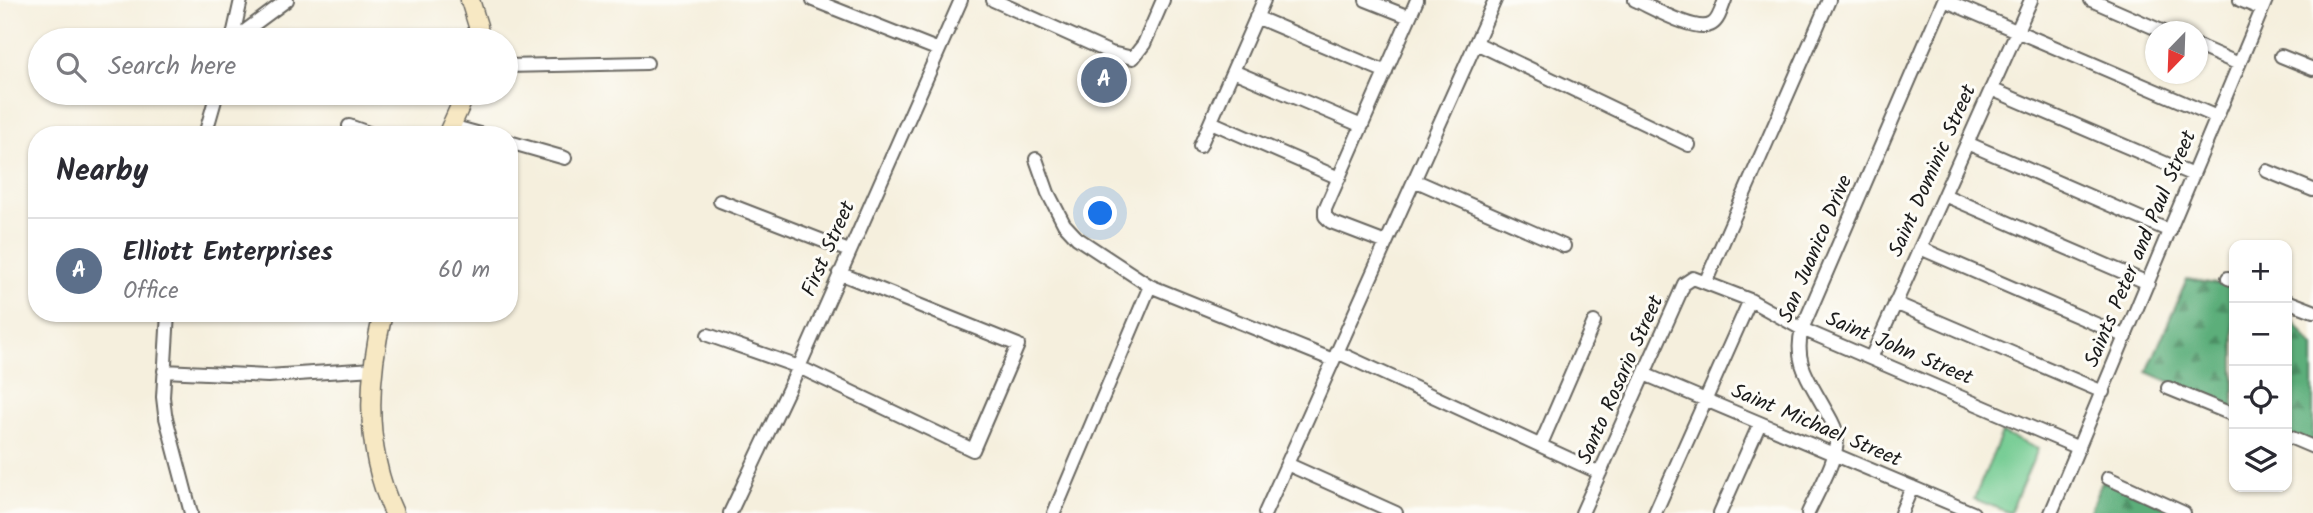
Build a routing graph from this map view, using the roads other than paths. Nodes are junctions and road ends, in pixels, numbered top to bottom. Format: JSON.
{"nodes":[{"id":1,"x":241,"y":0,"type":"edge"},
{"id":2,"x":287,"y":0,"type":"edge"},
{"id":3,"x":470,"y":0,"type":"edge"},
{"id":4,"x":813,"y":0,"type":"edge"},
{"id":5,"x":961,"y":0,"type":"edge"},
{"id":6,"x":993,"y":0,"type":"edge"},
{"id":7,"x":1163,"y":0,"type":"edge"},
{"id":8,"x":1264,"y":0,"type":"edge"},
{"id":9,"x":1366,"y":0,"type":"edge"},
{"id":10,"x":1417,"y":0,"type":"edge"},
{"id":11,"x":1495,"y":0,"type":"edge"},
{"id":12,"x":1635,"y":0,"type":"edge"},
{"id":13,"x":1725,"y":0,"type":"edge"},
{"id":14,"x":1829,"y":0,"type":"edge"},
{"id":15,"x":1944,"y":0,"type":"edge"},
{"id":16,"x":2031,"y":0,"type":"edge"},
{"id":17,"x":2091,"y":0,"type":"edge"},
{"id":18,"x":2240,"y":0,"type":"edge"},
{"id":19,"x":2264,"y":5,"type":"edge"},
{"id":20,"x":1256,"y":17,"type":"junction"},
{"id":21,"x":1409,"y":18,"type":"junction"},
{"id":22,"x":2145,"y":24,"type":"edge"},
{"id":23,"x":235,"y":28,"type":"edge"},
{"id":24,"x":248,"y":28,"type":"edge"},
{"id":25,"x":478,"y":28,"type":"edge"},
{"id":26,"x":2016,"y":33,"type":"junction"},
{"id":27,"x":1476,"y":43,"type":"junction"},
{"id":28,"x":939,"y":50,"type":"junction"},
{"id":29,"x":2208,"y":51,"type":"edge"},
{"id":30,"x":2281,"y":56,"type":"dead end"},
{"id":31,"x":647,"y":64,"type":"dead end"},
{"id":32,"x":2239,"y":64,"type":"junction"},
{"id":33,"x":518,"y":66,"type":"edge"},
{"id":34,"x":2313,"y":69,"type":"edge"},
{"id":35,"x":1233,"y":71,"type":"junction"},
{"id":36,"x":1386,"y":72,"type":"junction"},
{"id":37,"x":1991,"y":89,"type":"junction"},
{"id":38,"x":214,"y":105,"type":"edge"},
{"id":39,"x":460,"y":105,"type":"edge"},
{"id":40,"x":2217,"y":117,"type":"junction"},
{"id":41,"x":1211,"y":121,"type":"junction"},
{"id":42,"x":208,"y":126,"type":"edge"},
{"id":43,"x":451,"y":126,"type":"edge"},
{"id":44,"x":1362,"y":126,"type":"junction"},
{"id":45,"x":1967,"y":143,"type":"junction"},
{"id":46,"x":518,"y":145,"type":"edge"},
{"id":47,"x":1689,"y":145,"type":"dead end"},
{"id":48,"x":1200,"y":146,"type":"dead end"},
{"id":49,"x":565,"y":158,"type":"dead end"},
{"id":50,"x":1036,"y":159,"type":"dead end"},
{"id":51,"x":2267,"y":171,"type":"dead end"},
{"id":52,"x":2193,"y":175,"type":"junction"},
{"id":53,"x":1339,"y":178,"type":"junction"},
{"id":54,"x":1414,"y":180,"type":"junction"},
{"id":55,"x":2313,"y":190,"type":"edge"},
{"id":56,"x":1944,"y":195,"type":"junction"},
{"id":57,"x":720,"y":201,"type":"dead end"},
{"id":58,"x":2170,"y":231,"type":"junction"},
{"id":59,"x":1386,"y":243,"type":"junction"},
{"id":60,"x":1564,"y":246,"type":"dead end"},
{"id":61,"x":1920,"y":248,"type":"junction"},
{"id":62,"x":849,"y":251,"type":"junction"},
{"id":63,"x":839,"y":274,"type":"junction"},
{"id":64,"x":1706,"y":281,"type":"junction"},
{"id":65,"x":2148,"y":283,"type":"junction"},
{"id":66,"x":1150,"y":286,"type":"junction"},
{"id":67,"x":1750,"y":300,"type":"junction"},
{"id":68,"x":1895,"y":303,"type":"junction"},
{"id":69,"x":2292,"y":303,"type":"edge"},
{"id":70,"x":2313,"y":312,"type":"edge"},
{"id":71,"x":167,"y":322,"type":"edge"},
{"id":72,"x":381,"y":322,"type":"edge"},
{"id":73,"x":1594,"y":323,"type":"dead end"},
{"id":74,"x":1802,"y":329,"type":"junction"},
{"id":75,"x":708,"y":335,"type":"dead end"},
{"id":76,"x":2126,"y":337,"type":"junction"},
{"id":77,"x":1335,"y":356,"type":"junction"},
{"id":78,"x":1871,"y":358,"type":"junction"},
{"id":79,"x":799,"y":366,"type":"junction"},
{"id":80,"x":373,"y":369,"type":"junction"},
{"id":81,"x":164,"y":371,"type":"junction"},
{"id":82,"x":1644,"y":374,"type":"junction"},
{"id":83,"x":2168,"y":388,"type":"dead end"},
{"id":84,"x":2103,"y":392,"type":"junction"},
{"id":85,"x":1705,"y":400,"type":"junction"},
{"id":86,"x":2229,"y":413,"type":"edge"},
{"id":87,"x":1760,"y":423,"type":"junction"},
{"id":88,"x":2292,"y":438,"type":"edge"},
{"id":89,"x":1541,"y":444,"type":"junction"},
{"id":90,"x":2080,"y":447,"type":"junction"},
{"id":91,"x":2313,"y":447,"type":"edge"},
{"id":92,"x":1835,"y":454,"type":"junction"},
{"id":93,"x":1287,"y":464,"type":"junction"},
{"id":94,"x":1600,"y":472,"type":"junction"},
{"id":95,"x":2108,"y":478,"type":"dead end"},
{"id":96,"x":1912,"y":487,"type":"junction"},
{"id":97,"x":191,"y":513,"type":"edge"},
{"id":98,"x":394,"y":513,"type":"edge"},
{"id":99,"x":730,"y":513,"type":"edge"},
{"id":100,"x":1054,"y":513,"type":"edge"},
{"id":101,"x":1265,"y":513,"type":"edge"},
{"id":102,"x":1396,"y":513,"type":"edge"},
{"id":103,"x":1582,"y":513,"type":"edge"},
{"id":104,"x":1656,"y":513,"type":"edge"},
{"id":105,"x":1720,"y":513,"type":"edge"},
{"id":106,"x":1808,"y":513,"type":"edge"},
{"id":107,"x":1901,"y":513,"type":"edge"},
{"id":108,"x":1973,"y":513,"type":"edge"},
{"id":109,"x":2051,"y":513,"type":"edge"},
{"id":110,"x":2184,"y":513,"type":"edge"}],
"edges":[{"from":1,"to":23,"type":"street"},
{"from":2,"to":24,"type":"street"},
{"from":3,"to":25,"type":"main road"},
{"from":4,"to":28,"type":"street"},
{"from":5,"to":28,"type":"street","name":"First Street"},
{"from":6,"to":7,"type":"street"},
{"from":8,"to":20,"type":"street"},
{"from":9,"to":21,"type":"street"},
{"from":10,"to":21,"type":"street"},
{"from":11,"to":27,"type":"street"},
{"from":12,"to":13,"type":"street"},
{"from":14,"to":64,"type":"street"},
{"from":15,"to":26,"type":"street"},
{"from":15,"to":74,"type":"street","name":"San Juanico Drive"},
{"from":16,"to":26,"type":"street","name":"Saint Dominic Street"},
{"from":17,"to":22,"type":"street"},
{"from":18,"to":19,"type":"street"},
{"from":19,"to":32,"type":"street","name":"Saints Peter and Paul Street"},
{"from":20,"to":35,"type":"street"},
{"from":20,"to":36,"type":"street"},
{"from":21,"to":36,"type":"street"},
{"from":26,"to":37,"type":"street","name":"Saint Dominic Street"},
{"from":26,"to":40,"type":"street"},
{"from":27,"to":47,"type":"street"},
{"from":27,"to":54,"type":"street"},
{"from":28,"to":62,"type":"street","name":"First Street"},
{"from":29,"to":32,"type":"street"},
{"from":30,"to":34,"type":"street"},
{"from":31,"to":33,"type":"street"},
{"from":32,"to":40,"type":"street","name":"Saints Peter and Paul Street"},
{"from":35,"to":41,"type":"street"},
{"from":35,"to":44,"type":"street"},
{"from":36,"to":44,"type":"street"},
{"from":37,"to":45,"type":"street","name":"Saint Dominic Street"},
{"from":37,"to":52,"type":"street"},
{"from":38,"to":42,"type":"street"},
{"from":39,"to":43,"type":"main road"},
{"from":40,"to":52,"type":"street","name":"Saints Peter and Paul Street"},
{"from":41,"to":48,"type":"street"},
{"from":41,"to":53,"type":"street"},
{"from":44,"to":53,"type":"street"},
{"from":45,"to":56,"type":"street","name":"Saint Dominic Street"},
{"from":45,"to":58,"type":"street"},
{"from":46,"to":49,"type":"street"},
{"from":50,"to":66,"type":"street"},
{"from":51,"to":55,"type":"street"},
{"from":52,"to":58,"type":"street","name":"Saints Peter and Paul Street"},
{"from":53,"to":59,"type":"street"},
{"from":54,"to":59,"type":"street"},
{"from":54,"to":60,"type":"street"},
{"from":56,"to":61,"type":"street","name":"Saint Dominic Street"},
{"from":56,"to":65,"type":"street"},
{"from":57,"to":62,"type":"street"},
{"from":58,"to":65,"type":"street","name":"Saints Peter and Paul Street"},
{"from":59,"to":77,"type":"street"},
{"from":61,"to":68,"type":"street","name":"Saint Dominic Street"},
{"from":61,"to":76,"type":"street"},
{"from":62,"to":63,"type":"street","name":"First Street"},
{"from":63,"to":79,"type":"street","name":"First Street"},
{"from":63,"to":79,"type":"street"},
{"from":64,"to":67,"type":"street","name":"Saint John Street"},
{"from":64,"to":82,"type":"street","name":"Santo Rosario Street"},
{"from":65,"to":76,"type":"street","name":"Saints Peter and Paul Street"},
{"from":66,"to":77,"type":"street"},
{"from":66,"to":100,"type":"street"},
{"from":67,"to":74,"type":"street","name":"Saint John Street"},
{"from":67,"to":85,"type":"street"},
{"from":68,"to":78,"type":"street","name":"Saint Dominic Street"},
{"from":68,"to":84,"type":"street"},
{"from":69,"to":70,"type":"street"},
{"from":71,"to":81,"type":"street"},
{"from":72,"to":80,"type":"main road"},
{"from":73,"to":89,"type":"street"},
{"from":74,"to":78,"type":"street","name":"Saint John Street"},
{"from":74,"to":92,"type":"street","name":"San Juanico Drive"},
{"from":75,"to":79,"type":"street"},
{"from":76,"to":84,"type":"street","name":"Saints Peter and Paul Street"},
{"from":77,"to":89,"type":"street"},
{"from":77,"to":93,"type":"street"},
{"from":78,"to":90,"type":"street","name":"Saint John Street"},
{"from":79,"to":99,"type":"street","name":"First Street"},
{"from":80,"to":81,"type":"street"},
{"from":80,"to":98,"type":"main road"},
{"from":81,"to":97,"type":"street"},
{"from":82,"to":85,"type":"street","name":"Saint Michael Street"},
{"from":82,"to":94,"type":"street","name":"Santo Rosario Street"},
{"from":83,"to":86,"type":"street"},
{"from":84,"to":90,"type":"street","name":"Saints Peter and Paul Street"},
{"from":85,"to":87,"type":"street","name":"Saint Michael Street"},
{"from":85,"to":104,"type":"street"},
{"from":87,"to":92,"type":"street","name":"Saint Michael Street"},
{"from":87,"to":105,"type":"street"},
{"from":88,"to":91,"type":"street"},
{"from":89,"to":94,"type":"street"},
{"from":90,"to":109,"type":"street","name":"Saints Peter and Paul Street"},
{"from":92,"to":96,"type":"street","name":"Saint Michael Street"},
{"from":92,"to":106,"type":"street"},
{"from":93,"to":101,"type":"street"},
{"from":93,"to":102,"type":"street"},
{"from":94,"to":103,"type":"street","name":"Santo Rosario Street"},
{"from":95,"to":110,"type":"street"},
{"from":96,"to":107,"type":"street"},
{"from":96,"to":108,"type":"street","name":"Saint Michael Street"}]}
